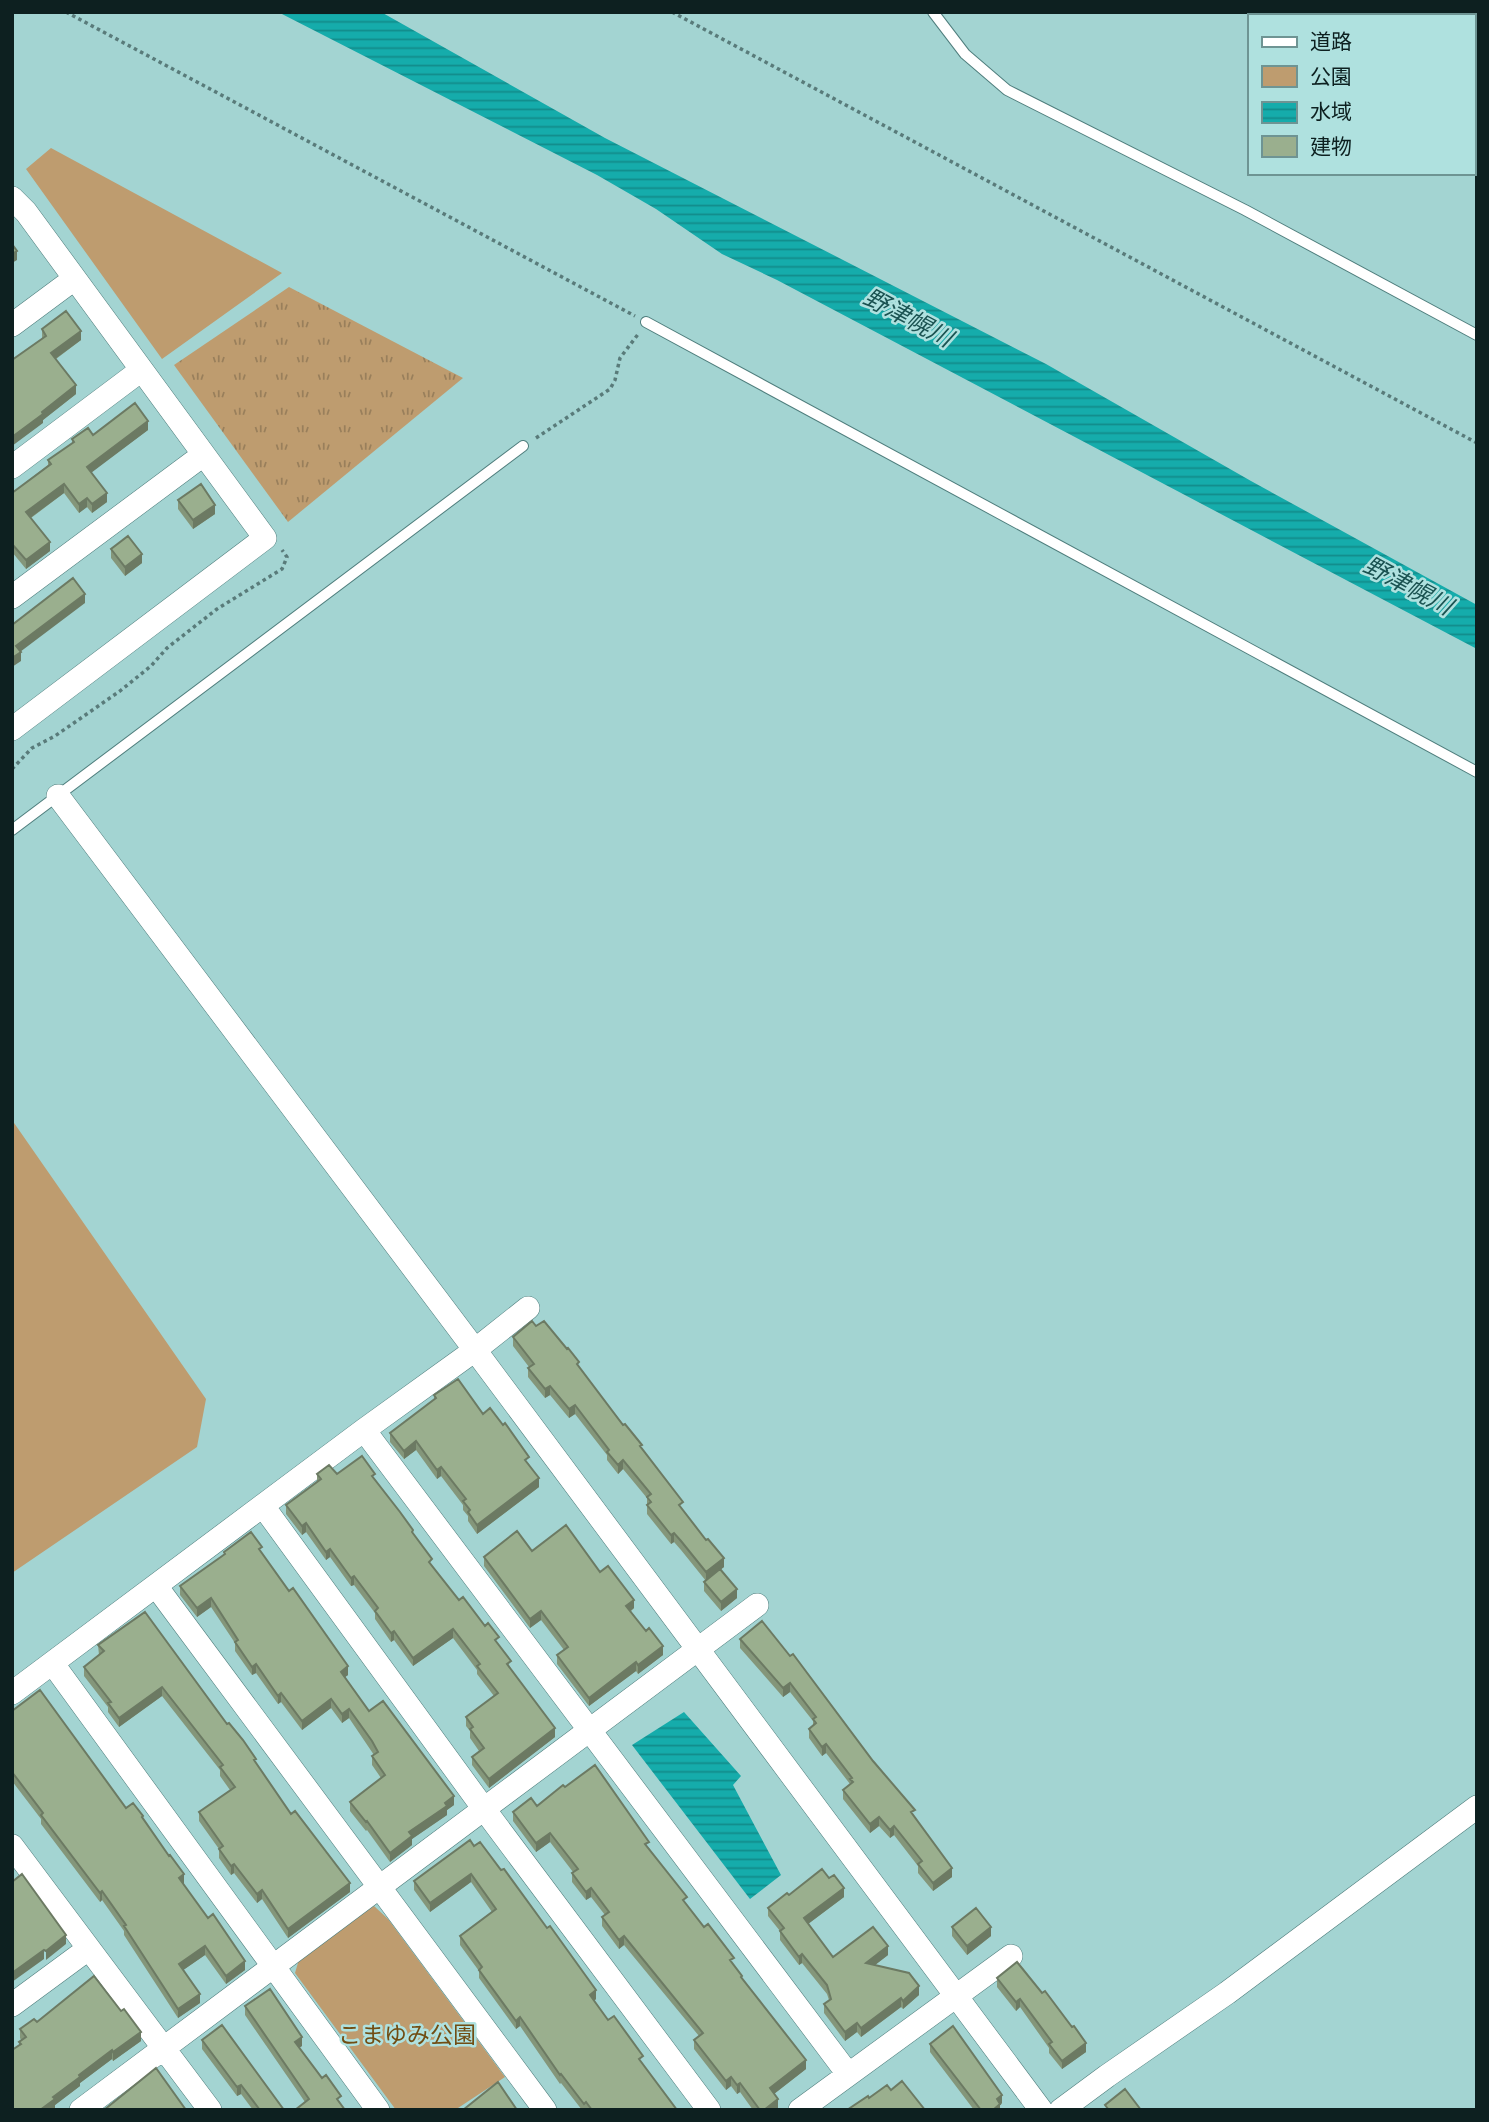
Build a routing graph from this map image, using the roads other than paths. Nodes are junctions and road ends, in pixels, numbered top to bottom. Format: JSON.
{"nodes":[{"id":1,"x":933,"y":12,"type":"edge"},
{"id":2,"x":12,"y":198,"type":"edge"},
{"id":3,"x":74,"y":278,"type":"junction"},
{"id":4,"x":646,"y":322,"type":"road end"},
{"id":5,"x":12,"y":325,"type":"edge"},
{"id":6,"x":1477,"y":335,"type":"edge"},
{"id":7,"x":140,"y":371,"type":"junction"},
{"id":8,"x":523,"y":446,"type":"road end"},
{"id":9,"x":203,"y":455,"type":"junction"},
{"id":10,"x":12,"y":467,"type":"edge"},
{"id":11,"x":12,"y":597,"type":"edge"},
{"id":12,"x":12,"y":729,"type":"edge"},
{"id":13,"x":1477,"y":772,"type":"edge"},
{"id":14,"x":58,"y":796,"type":"junction"},
{"id":15,"x":12,"y":830,"type":"edge"},
{"id":16,"x":528,"y":1308,"type":"dead end"},
{"id":17,"x":475,"y":1350,"type":"junction"},
{"id":18,"x":364,"y":1430,"type":"junction"},
{"id":19,"x":263,"y":1506,"type":"junction"},
{"id":20,"x":156,"y":1586,"type":"junction"},
{"id":21,"x":757,"y":1605,"type":"dead end"},
{"id":22,"x":698,"y":1650,"type":"junction"},
{"id":23,"x":53,"y":1664,"type":"junction"},
{"id":24,"x":12,"y":1693,"type":"edge"},
{"id":25,"x":590,"y":1730,"type":"junction"},
{"id":26,"x":1477,"y":1807,"type":"edge"},
{"id":27,"x":484,"y":1809,"type":"junction"},
{"id":28,"x":13,"y":1849,"type":"edge"},
{"id":29,"x":378,"y":1887,"type":"junction"},
{"id":30,"x":88,"y":1950,"type":"junction"},
{"id":31,"x":1011,"y":1956,"type":"dead end"},
{"id":32,"x":273,"y":1966,"type":"junction"},
{"id":33,"x":956,"y":1995,"type":"junction"},
{"id":34,"x":12,"y":2005,"type":"edge"},
{"id":35,"x":164,"y":2048,"type":"junction"},
{"id":36,"x":848,"y":2074,"type":"junction"},
{"id":37,"x":81,"y":2110,"type":"edge"},
{"id":38,"x":210,"y":2110,"type":"edge"},
{"id":39,"x":378,"y":2110,"type":"edge"},
{"id":40,"x":545,"y":2110,"type":"edge"},
{"id":41,"x":709,"y":2110,"type":"edge"},
{"id":42,"x":800,"y":2110,"type":"edge"},
{"id":43,"x":1041,"y":2110,"type":"edge"},
{"id":44,"x":1061,"y":2110,"type":"edge"}],
"edges":[{"from":1,"to":6,"type":"lane"},
{"from":2,"to":3,"type":"street"},
{"from":3,"to":5,"type":"street"},
{"from":3,"to":7,"type":"street"},
{"from":4,"to":13,"type":"lane"},
{"from":7,"to":9,"type":"street"},
{"from":7,"to":10,"type":"street"},
{"from":8,"to":14,"type":"lane"},
{"from":9,"to":11,"type":"street"},
{"from":9,"to":12,"type":"street"},
{"from":14,"to":15,"type":"lane"},
{"from":14,"to":17,"type":"street"},
{"from":16,"to":17,"type":"street"},
{"from":17,"to":18,"type":"street"},
{"from":17,"to":22,"type":"street"},
{"from":18,"to":19,"type":"street"},
{"from":18,"to":25,"type":"street"},
{"from":19,"to":20,"type":"street"},
{"from":19,"to":27,"type":"street"},
{"from":20,"to":23,"type":"street"},
{"from":20,"to":29,"type":"street"},
{"from":21,"to":22,"type":"street"},
{"from":22,"to":25,"type":"street"},
{"from":22,"to":33,"type":"street"},
{"from":23,"to":24,"type":"street"},
{"from":23,"to":32,"type":"street"},
{"from":25,"to":27,"type":"street"},
{"from":25,"to":36,"type":"street"},
{"from":26,"to":44,"type":"street"},
{"from":27,"to":29,"type":"street"},
{"from":27,"to":41,"type":"street"},
{"from":28,"to":30,"type":"street"},
{"from":29,"to":32,"type":"street"},
{"from":29,"to":40,"type":"street"},
{"from":30,"to":34,"type":"street"},
{"from":30,"to":35,"type":"street"},
{"from":31,"to":33,"type":"street"},
{"from":32,"to":35,"type":"street"},
{"from":32,"to":39,"type":"street"},
{"from":33,"to":36,"type":"street"},
{"from":33,"to":43,"type":"street"},
{"from":35,"to":37,"type":"street"},
{"from":35,"to":38,"type":"street"},
{"from":36,"to":42,"type":"street"}]}
